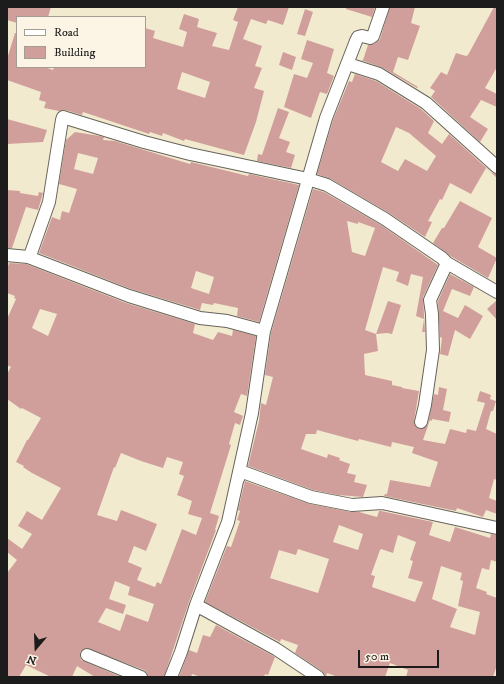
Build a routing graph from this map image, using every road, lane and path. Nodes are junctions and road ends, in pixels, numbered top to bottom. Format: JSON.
{"nodes":[{"id":1,"x":383,"y":7,"type":"edge"},
{"id":2,"x":348,"y":64,"type":"junction"},
{"id":3,"x":497,"y":167,"type":"edge"},
{"id":4,"x":308,"y":179,"type":"junction"},
{"id":5,"x":7,"y":255,"type":"edge"},
{"id":6,"x":28,"y":257,"type":"junction"},
{"id":7,"x":447,"y":263,"type":"junction"},
{"id":8,"x":497,"y":292,"type":"edge"},
{"id":9,"x":264,"y":331,"type":"junction"},
{"id":10,"x":421,"y":422,"type":"dead end"},
{"id":11,"x":238,"y":482,"type":"junction"},
{"id":12,"x":497,"y":528,"type":"edge"},
{"id":13,"x":196,"y":605,"type":"junction"},
{"id":14,"x":87,"y":655,"type":"dead end"},
{"id":15,"x":140,"y":677,"type":"edge"},
{"id":16,"x":171,"y":677,"type":"edge"},
{"id":17,"x":318,"y":677,"type":"edge"}],
"edges":[{"from":1,"to":2,"type":"street"},
{"from":2,"to":3,"type":"street"},
{"from":2,"to":4,"type":"street"},
{"from":4,"to":6,"type":"street"},
{"from":4,"to":7,"type":"street"},
{"from":4,"to":9,"type":"street"},
{"from":5,"to":6,"type":"street"},
{"from":6,"to":9,"type":"street"},
{"from":7,"to":8,"type":"street"},
{"from":7,"to":10,"type":"street"},
{"from":9,"to":11,"type":"street"},
{"from":11,"to":12,"type":"street"},
{"from":11,"to":13,"type":"street"},
{"from":13,"to":16,"type":"street"},
{"from":13,"to":17,"type":"street"},
{"from":14,"to":15,"type":"street"}]}
